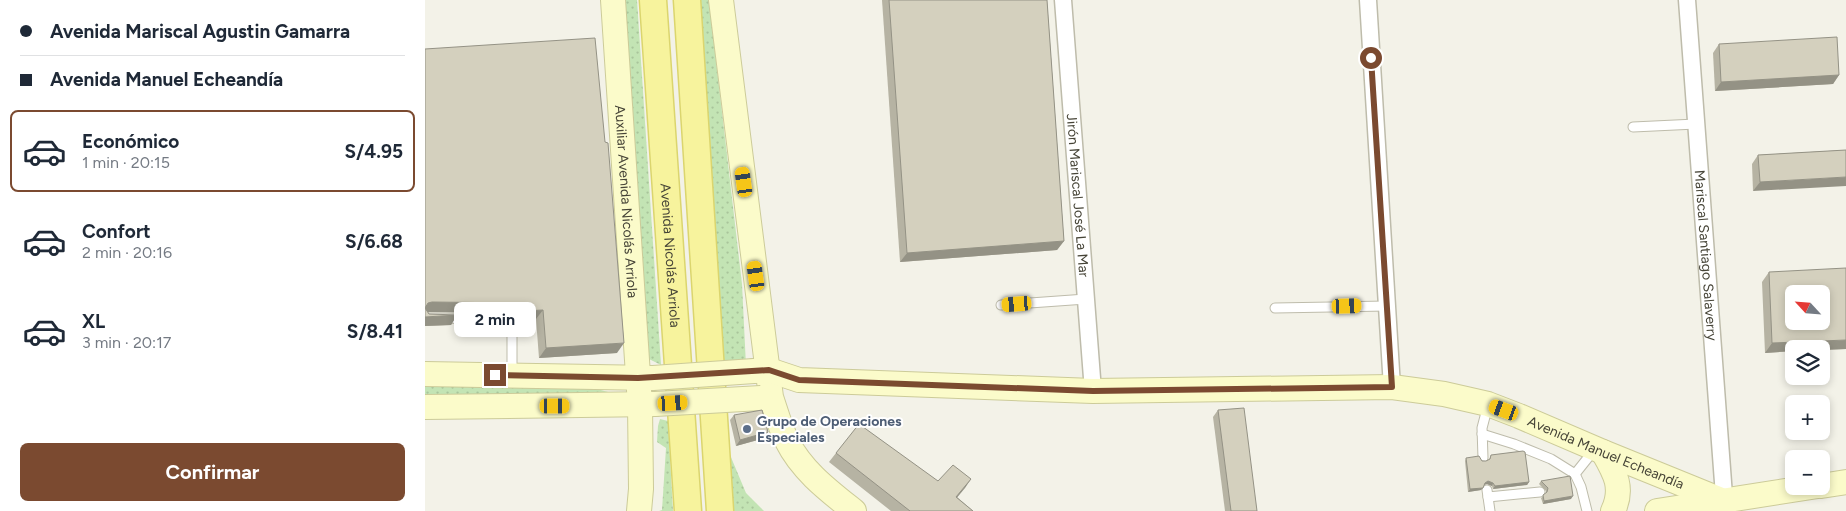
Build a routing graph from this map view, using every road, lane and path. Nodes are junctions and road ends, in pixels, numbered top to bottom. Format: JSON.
{"nodes":[{"id":1,"x":613,"y":0,"type":"edge"},
{"id":2,"x":653,"y":0,"type":"edge"},
{"id":3,"x":687,"y":0,"type":"edge"},
{"id":4,"x":721,"y":0,"type":"edge"},
{"id":5,"x":1063,"y":0,"type":"edge"},
{"id":6,"x":1368,"y":0,"type":"edge"},
{"id":7,"x":1687,"y":0,"type":"edge"},
{"id":8,"x":1696,"y":124,"type":"junction"},
{"id":9,"x":1633,"y":127,"type":"dead end"},
{"id":10,"x":1086,"y":299,"type":"junction"},
{"id":11,"x":1001,"y":305,"type":"dead end"},
{"id":12,"x":1387,"y":306,"type":"junction"},
{"id":13,"x":1275,"y":308,"type":"dead end"},
{"id":14,"x":425,"y":318,"type":"edge"},
{"id":15,"x":761,"y":371,"type":"junction"},
{"id":16,"x":425,"y":374,"type":"edge"},
{"id":17,"x":512,"y":375,"type":"junction"},
{"id":18,"x":645,"y":378,"type":"junction"},
{"id":19,"x":799,"y":380,"type":"junction"},
{"id":20,"x":1392,"y":387,"type":"junction"},
{"id":21,"x":1093,"y":391,"type":"junction"},
{"id":22,"x":766,"y":397,"type":"junction"},
{"id":23,"x":1488,"y":404,"type":"junction"},
{"id":24,"x":647,"y":405,"type":"junction"},
{"id":25,"x":425,"y":407,"type":"edge"},
{"id":26,"x":1482,"y":434,"type":"junction"},
{"id":27,"x":1599,"y":451,"type":"junction"},
{"id":28,"x":1483,"y":458,"type":"edge"},
{"id":29,"x":1575,"y":474,"type":"junction"},
{"id":30,"x":1846,"y":482,"type":"edge"},
{"id":31,"x":1830,"y":484,"type":"edge"},
{"id":32,"x":1570,"y":487,"type":"edge"},
{"id":33,"x":1581,"y":488,"type":"junction"},
{"id":34,"x":1540,"y":492,"type":"dead end"},
{"id":35,"x":1785,"y":493,"type":"edge"},
{"id":36,"x":1725,"y":506,"type":"edge"},
{"id":37,"x":639,"y":511,"type":"edge"},
{"id":38,"x":688,"y":511,"type":"edge"},
{"id":39,"x":719,"y":511,"type":"edge"},
{"id":40,"x":854,"y":511,"type":"edge"},
{"id":41,"x":1490,"y":511,"type":"edge"},
{"id":42,"x":1587,"y":511,"type":"edge"},
{"id":43,"x":1613,"y":511,"type":"edge"},
{"id":44,"x":1657,"y":511,"type":"edge"}],
"edges":[{"from":1,"to":18,"type":"street","name":"Auxiliar Avenida Nicolás Arriola"},
{"from":2,"to":38,"type":"main road","name":"Avenida Nicolás Arriola"},
{"from":3,"to":39,"type":"main road"},
{"from":4,"to":15,"type":"street"},
{"from":5,"to":10,"type":"street","name":"Jirón Mariscal José La Mar"},
{"from":6,"to":12,"type":"street"},
{"from":7,"to":8,"type":"street","name":"Mariscal Santiago Salaverry"},
{"from":8,"to":9,"type":"lane"},
{"from":8,"to":36,"type":"street","name":"Mariscal Santiago Salaverry"},
{"from":10,"to":11,"type":"lane"},
{"from":10,"to":21,"type":"street","name":"Jirón Mariscal José La Mar"},
{"from":12,"to":13,"type":"lane"},
{"from":12,"to":20,"type":"street"},
{"from":14,"to":17,"type":"lane"},
{"from":15,"to":18,"type":"street","name":"Avenida Manuel Echeandía","bridge":true},
{"from":15,"to":19,"type":"street","name":"Avenida Manuel Echeandía"},
{"from":15,"to":22,"type":"street"},
{"from":16,"to":17,"type":"street","name":"Avenida Manuel Echeandía"},
{"from":17,"to":18,"type":"street","name":"Avenida Manuel Echeandía"},
{"from":18,"to":24,"type":"street","name":"Auxiliar Avenida Nicolás Arriola"},
{"from":19,"to":21,"type":"street","name":"Avenida Manuel Echeandía"},
{"from":19,"to":22,"type":"street"},
{"from":20,"to":21,"type":"street","name":"Avenida Manuel Echeandía"},
{"from":20,"to":23,"type":"street","name":"Avenida Manuel Echeandía"},
{"from":22,"to":24,"type":"street","bridge":true},
{"from":22,"to":40,"type":"street"},
{"from":23,"to":26,"type":"lane"},
{"from":23,"to":27,"type":"street","name":"Avenida Manuel Echeandía"},
{"from":24,"to":25,"type":"street"},
{"from":24,"to":37,"type":"street","name":"Auxiliar Avenida Nicolás Arriola"},
{"from":26,"to":28,"type":"lane"},
{"from":26,"to":29,"type":"lane"},
{"from":27,"to":29,"type":"lane"},
{"from":27,"to":36,"type":"street","name":"Avenida Manuel Echeandía"},
{"from":27,"to":43,"type":"street"},
{"from":29,"to":33,"type":"lane"},
{"from":30,"to":31,"type":"street"},
{"from":32,"to":33,"type":"lane"},
{"from":33,"to":42,"type":"lane"},
{"from":34,"to":41,"type":"lane"},
{"from":35,"to":36,"type":"street"},
{"from":36,"to":44,"type":"street"}]}
